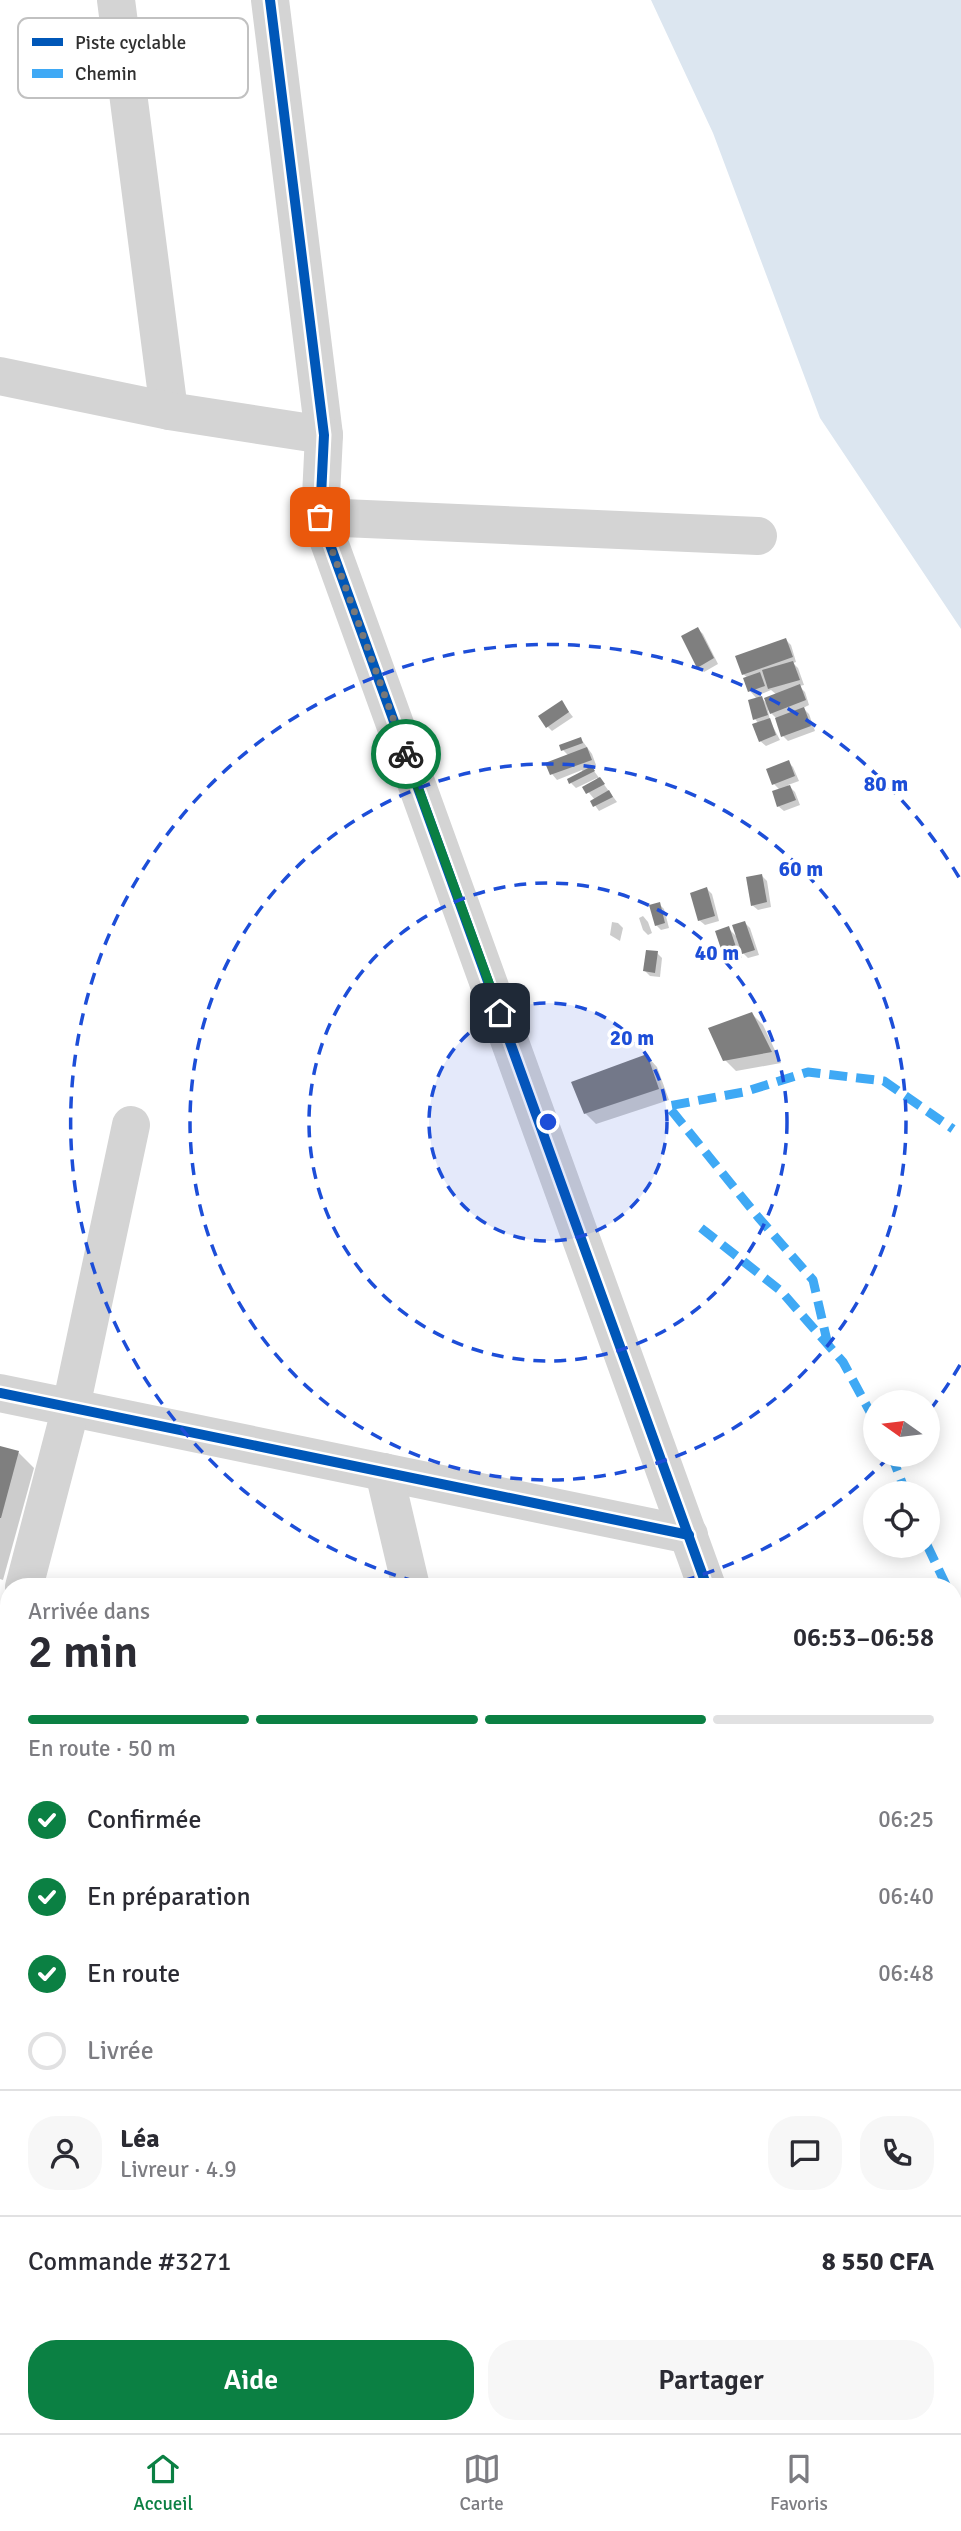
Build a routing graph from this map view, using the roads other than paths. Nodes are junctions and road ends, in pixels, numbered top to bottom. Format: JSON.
{"nodes":[{"id":1,"x":116,"y":0,"type":"edge"},
{"id":2,"x":270,"y":0,"type":"edge"},
{"id":3,"x":118,"y":18,"type":"edge"},
{"id":4,"x":129,"y":98,"type":"edge"},
{"id":5,"x":0,"y":376,"type":"edge"},
{"id":6,"x":169,"y":411,"type":"junction"},
{"id":7,"x":324,"y":435,"type":"junction"},
{"id":8,"x":320,"y":517,"type":"junction"},
{"id":9,"x":758,"y":536,"type":"dead end"},
{"id":10,"x":131,"y":1125,"type":"dead end"},
{"id":11,"x":0,"y":1393,"type":"edge"},
{"id":12,"x":71,"y":1407,"type":"junction"},
{"id":13,"x":384,"y":1472,"type":"junction"},
{"id":14,"x":689,"y":1535,"type":"junction"},
{"id":15,"x":26,"y":1578,"type":"edge"},
{"id":16,"x":409,"y":1578,"type":"edge"},
{"id":17,"x":704,"y":1578,"type":"edge"}],
"edges":[{"from":1,"to":3,"type":"street"},
{"from":2,"to":7,"type":"street"},
{"from":4,"to":6,"type":"street"},
{"from":5,"to":6,"type":"street"},
{"from":6,"to":7,"type":"street"},
{"from":7,"to":8,"type":"street"},
{"from":8,"to":9,"type":"street"},
{"from":8,"to":14,"type":"street"},
{"from":10,"to":12,"type":"street"},
{"from":11,"to":12,"type":"street"},
{"from":12,"to":13,"type":"street"},
{"from":12,"to":15,"type":"street"},
{"from":13,"to":14,"type":"street"},
{"from":13,"to":16,"type":"street"},
{"from":14,"to":17,"type":"street"}]}
